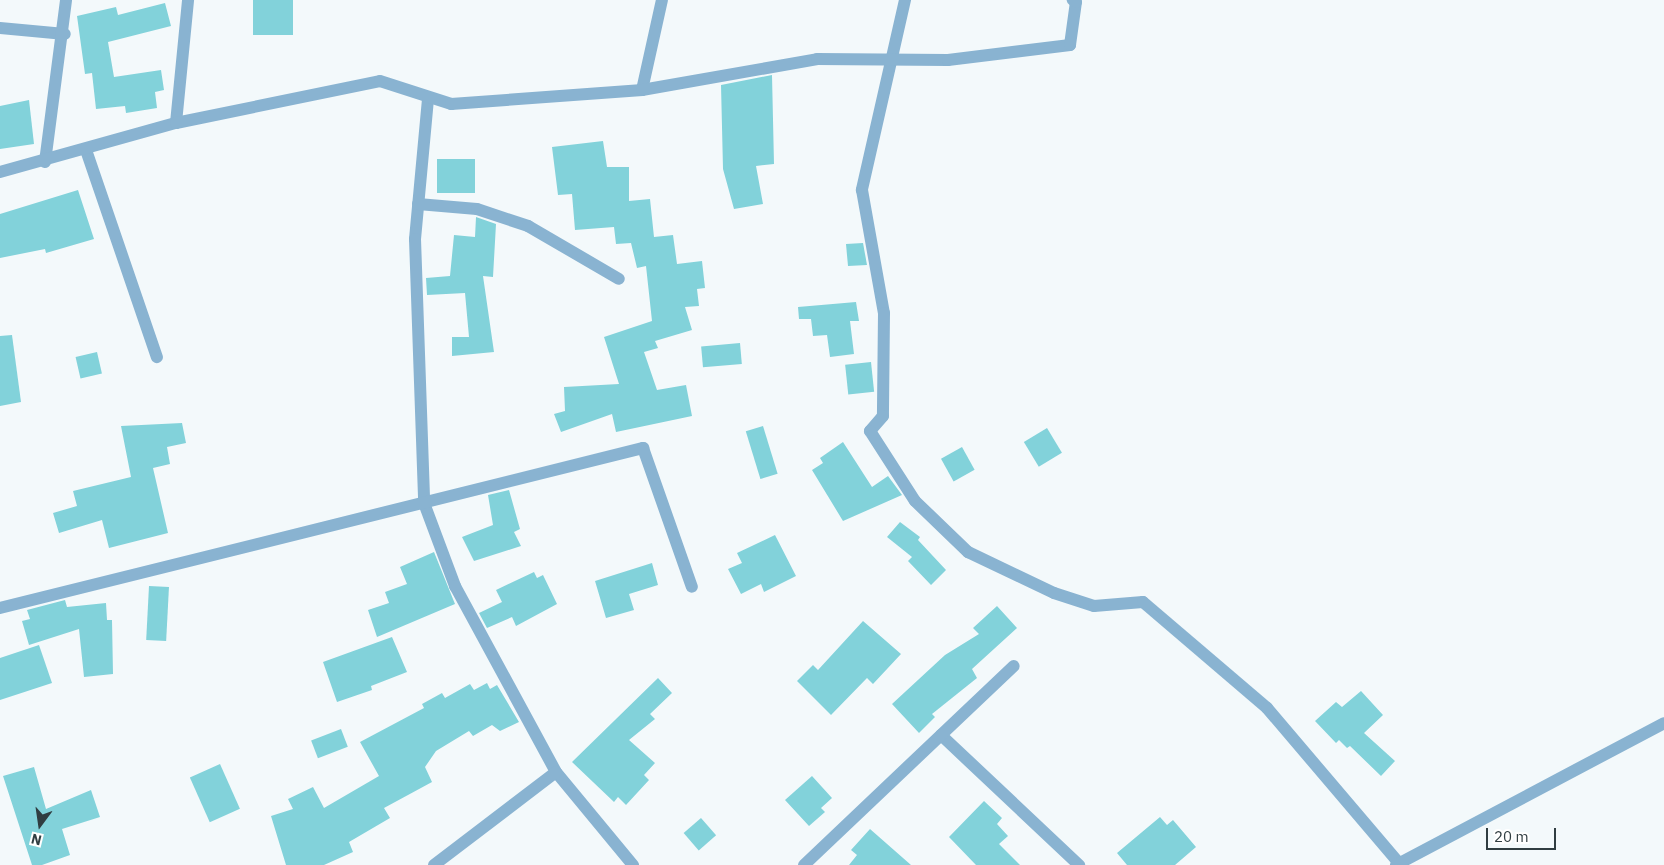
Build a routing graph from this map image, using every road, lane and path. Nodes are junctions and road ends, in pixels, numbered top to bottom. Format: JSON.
{"nodes":[{"id":1,"x":66,"y":0,"type":"edge"},
{"id":2,"x":188,"y":0,"type":"edge"},
{"id":3,"x":662,"y":0,"type":"edge"},
{"id":4,"x":905,"y":0,"type":"edge"},
{"id":5,"x":1073,"y":0,"type":"edge"},
{"id":6,"x":0,"y":28,"type":"edge"},
{"id":7,"x":64,"y":34,"type":"junction"},
{"id":8,"x":895,"y":60,"type":"junction"},
{"id":9,"x":642,"y":90,"type":"junction"},
{"id":10,"x":428,"y":99,"type":"junction"},
{"id":11,"x":176,"y":123,"type":"junction"},
{"id":12,"x":86,"y":150,"type":"junction"},
{"id":13,"x":45,"y":162,"type":"junction"},
{"id":14,"x":0,"y":172,"type":"edge"},
{"id":15,"x":418,"y":204,"type":"junction"},
{"id":16,"x":619,"y":279,"type":"dead end"},
{"id":17,"x":157,"y":357,"type":"dead end"},
{"id":18,"x":424,"y":503,"type":"junction"},
{"id":19,"x":692,"y":587,"type":"dead end"},
{"id":20,"x":0,"y":608,"type":"edge"},
{"id":21,"x":1014,"y":666,"type":"dead end"},
{"id":22,"x":1664,"y":723,"type":"edge"},
{"id":23,"x":941,"y":735,"type":"junction"},
{"id":24,"x":556,"y":772,"type":"junction"},
{"id":25,"x":1398,"y":864,"type":"edge"},
{"id":26,"x":434,"y":865,"type":"edge"},
{"id":27,"x":633,"y":865,"type":"edge"},
{"id":28,"x":804,"y":865,"type":"edge"},
{"id":29,"x":1079,"y":865,"type":"edge"}],
"edges":[{"from":1,"to":7,"type":"street"},
{"from":2,"to":11,"type":"street"},
{"from":3,"to":9,"type":"street"},
{"from":4,"to":8,"type":"street"},
{"from":5,"to":8,"type":"street"},
{"from":6,"to":7,"type":"street"},
{"from":7,"to":13,"type":"street"},
{"from":8,"to":9,"type":"street"},
{"from":8,"to":25,"type":"street"},
{"from":9,"to":10,"type":"street"},
{"from":10,"to":11,"type":"street"},
{"from":10,"to":15,"type":"street"},
{"from":11,"to":12,"type":"street"},
{"from":12,"to":13,"type":"street"},
{"from":12,"to":17,"type":"street"},
{"from":13,"to":14,"type":"street"},
{"from":15,"to":16,"type":"street"},
{"from":15,"to":18,"type":"street"},
{"from":18,"to":19,"type":"street"},
{"from":18,"to":20,"type":"street"},
{"from":18,"to":24,"type":"street"},
{"from":21,"to":23,"type":"street"},
{"from":22,"to":25,"type":"street"},
{"from":23,"to":28,"type":"street"},
{"from":23,"to":29,"type":"street"},
{"from":24,"to":26,"type":"street"},
{"from":24,"to":27,"type":"street"}]}
